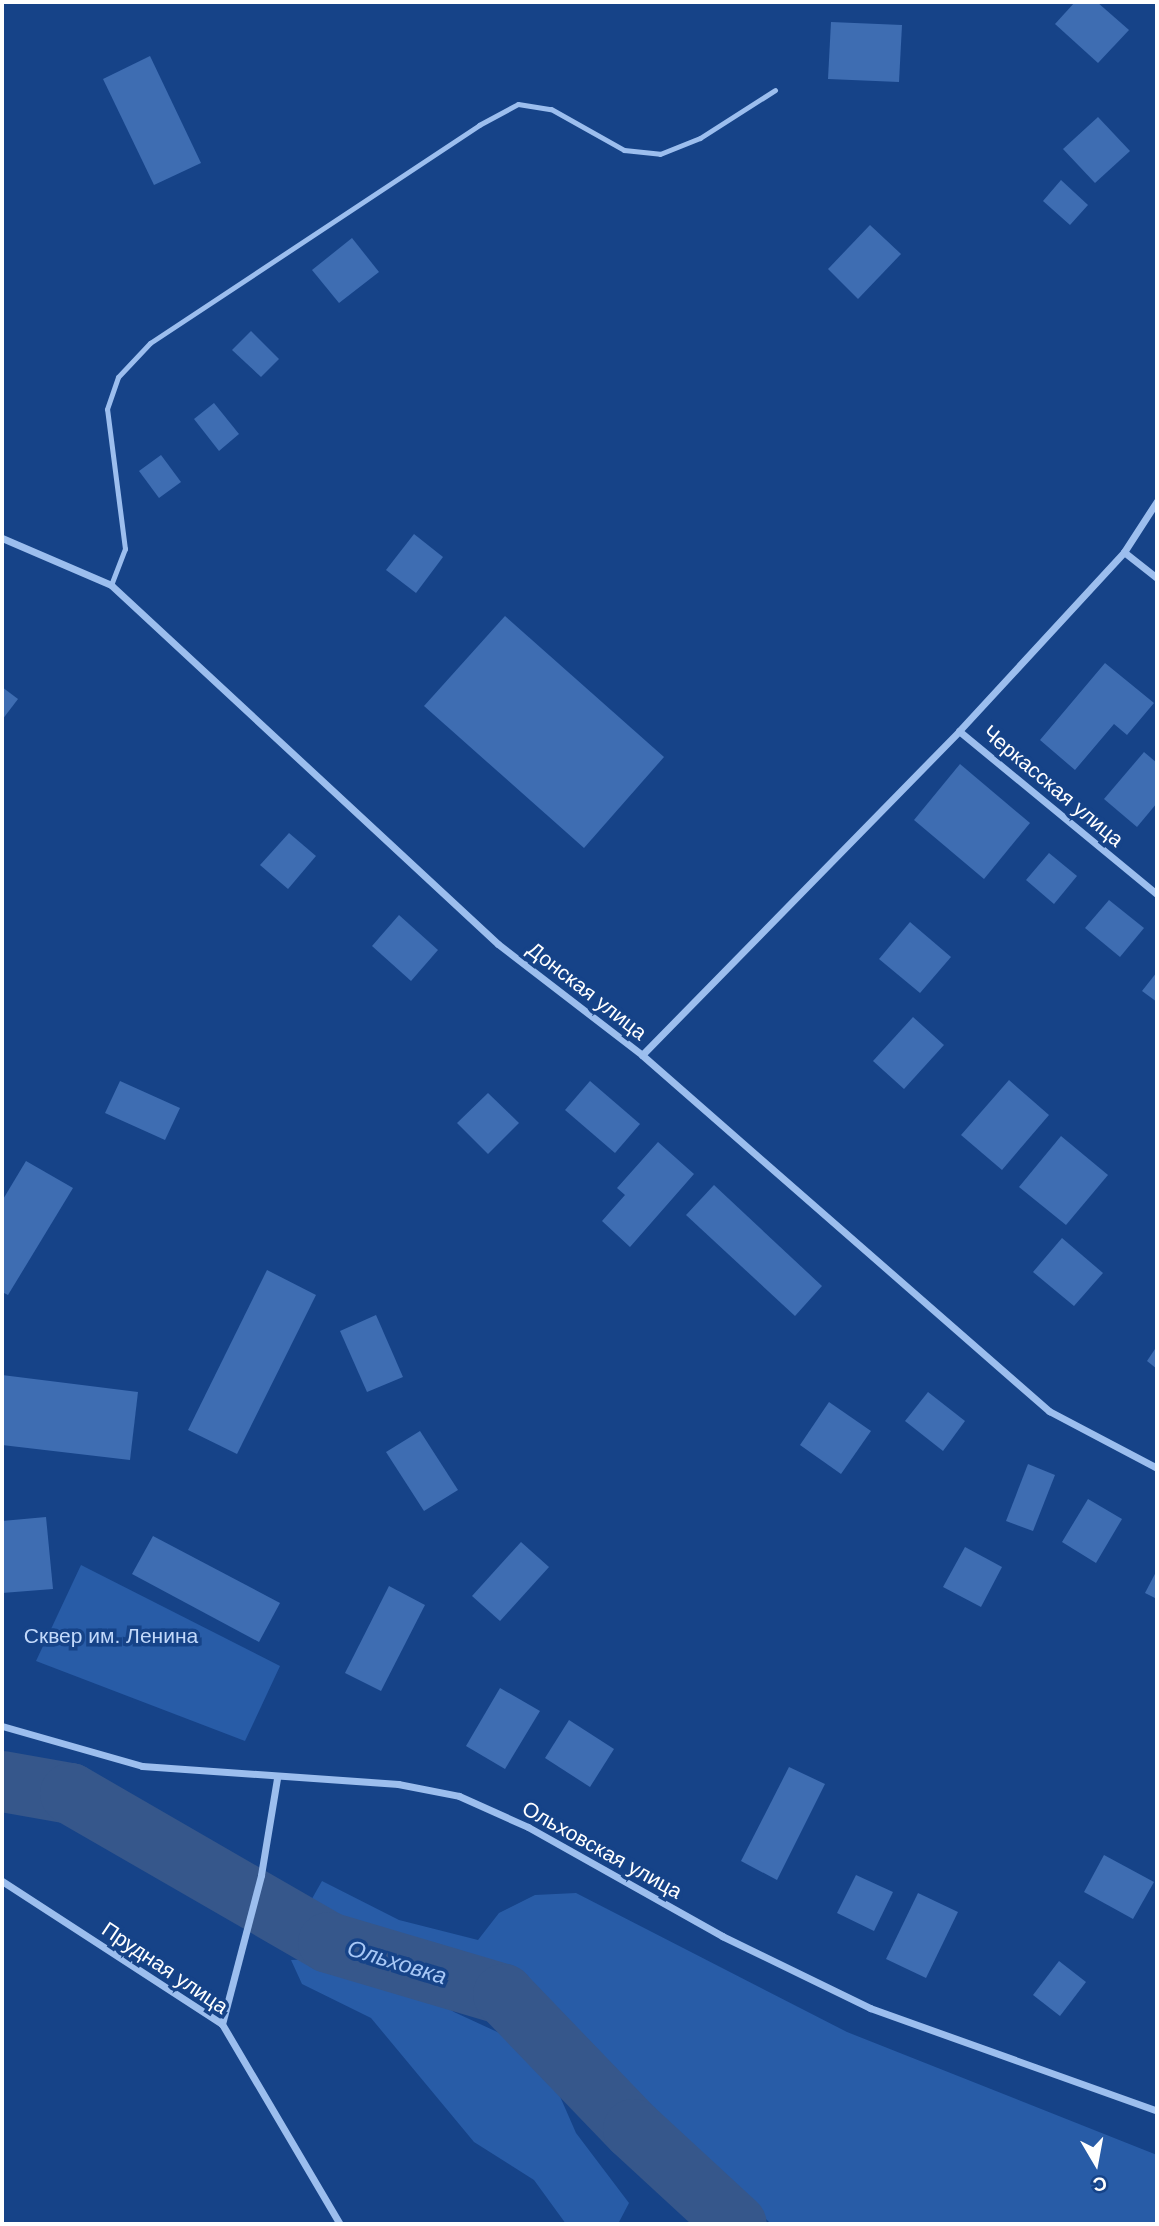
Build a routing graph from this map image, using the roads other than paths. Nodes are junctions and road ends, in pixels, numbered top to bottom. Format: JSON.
{"nodes":[{"id":1,"x":775,"y":90,"type":"dead end"},
{"id":2,"x":1157,"y":501,"type":"edge"},
{"id":3,"x":2,"y":538,"type":"edge"},
{"id":4,"x":1124,"y":552,"type":"junction"},
{"id":5,"x":1157,"y":578,"type":"edge"},
{"id":6,"x":111,"y":585,"type":"junction"},
{"id":7,"x":959,"y":730,"type":"junction"},
{"id":8,"x":1157,"y":894,"type":"edge"},
{"id":9,"x":642,"y":1055,"type":"junction"},
{"id":10,"x":1157,"y":1468,"type":"edge"},
{"id":11,"x":2,"y":1726,"type":"edge"},
{"id":12,"x":277,"y":1778,"type":"junction"},
{"id":13,"x":2,"y":1881,"type":"edge"},
{"id":14,"x":222,"y":2024,"type":"junction"},
{"id":15,"x":1157,"y":2111,"type":"edge"},
{"id":16,"x":340,"y":2224,"type":"edge"}],
"edges":[{"from":1,"to":6,"type":"lane"},
{"from":2,"to":4,"type":"street"},
{"from":3,"to":6,"type":"street","name":"Донская улица"},
{"from":4,"to":5,"type":"street"},
{"from":4,"to":7,"type":"street"},
{"from":6,"to":9,"type":"street","name":"Донская улица"},
{"from":7,"to":8,"type":"street","name":"Черкасская улица"},
{"from":7,"to":9,"type":"street"},
{"from":9,"to":10,"type":"street","name":"Донская улица"},
{"from":11,"to":12,"type":"street","name":"Ольховская улица"},
{"from":12,"to":14,"type":"street"},
{"from":12,"to":15,"type":"street","name":"Ольховская улица"},
{"from":13,"to":14,"type":"street","name":"Прудная улица"},
{"from":14,"to":16,"type":"street","name":"Прудная улица"}]}
